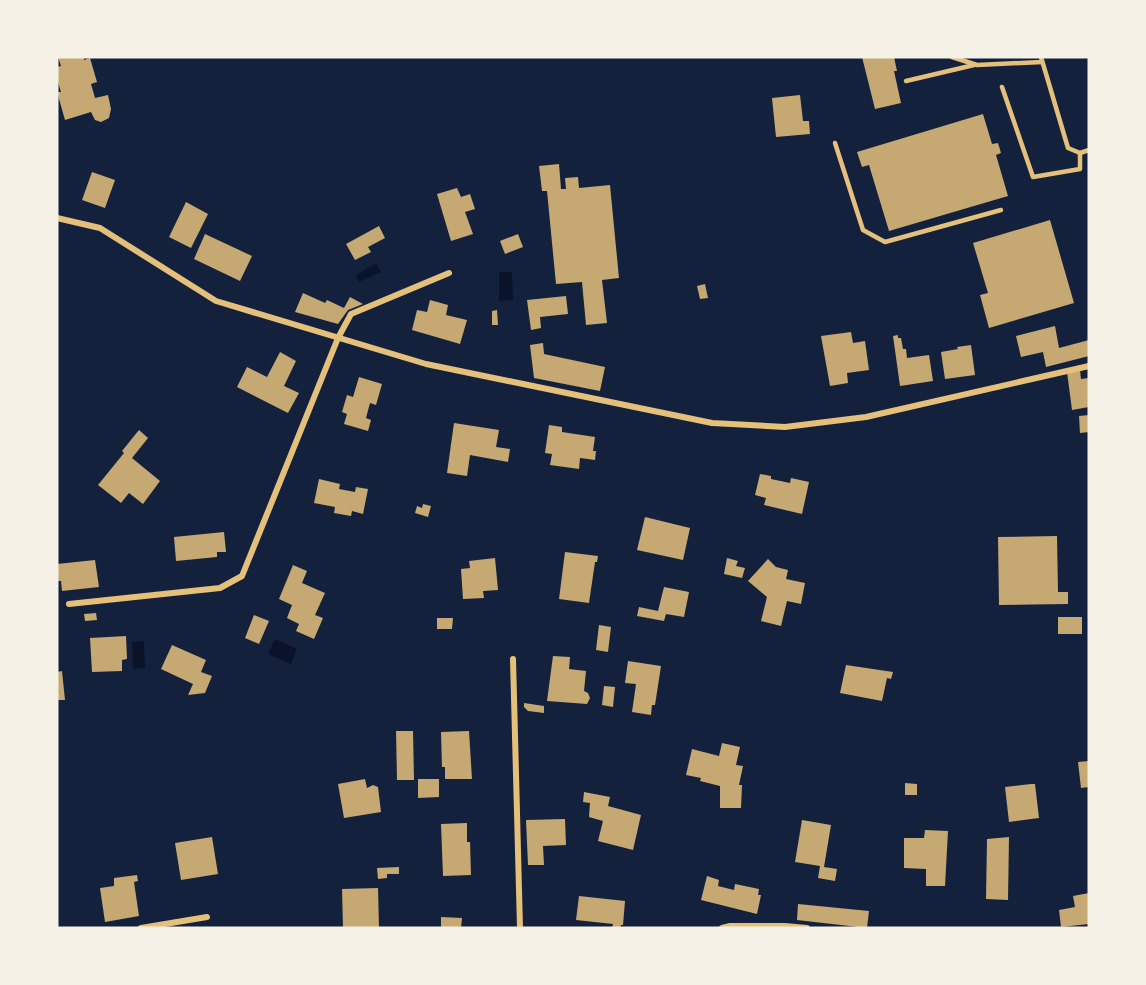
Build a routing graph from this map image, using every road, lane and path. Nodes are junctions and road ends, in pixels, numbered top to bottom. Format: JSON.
{"nodes":[{"id":1,"x":952,"y":57,"type":"edge"},
{"id":2,"x":1042,"y":59,"type":"edge"},
{"id":3,"x":977,"y":64,"type":"junction"},
{"id":4,"x":906,"y":81,"type":"dead end"},
{"id":5,"x":1002,"y":87,"type":"dead end"},
{"id":6,"x":835,"y":143,"type":"dead end"},
{"id":7,"x":1089,"y":150,"type":"edge"},
{"id":8,"x":1080,"y":153,"type":"junction"},
{"id":9,"x":1001,"y":210,"type":"dead end"},
{"id":10,"x":57,"y":218,"type":"edge"},
{"id":11,"x":449,"y":273,"type":"dead end"},
{"id":12,"x":338,"y":338,"type":"junction"},
{"id":13,"x":1089,"y":366,"type":"edge"},
{"id":14,"x":69,"y":604,"type":"dead end"},
{"id":15,"x":513,"y":659,"type":"dead end"},
{"id":16,"x":207,"y":917,"type":"dead end"},
{"id":17,"x":141,"y":928,"type":"edge"},
{"id":18,"x":520,"y":928,"type":"edge"},
{"id":19,"x":722,"y":928,"type":"edge"},
{"id":20,"x":807,"y":928,"type":"edge"}],
"edges":[{"from":1,"to":3,"type":"lane"},
{"from":2,"to":3,"type":"lane"},
{"from":2,"to":8,"type":"lane"},
{"from":3,"to":4,"type":"lane"},
{"from":5,"to":8,"type":"lane"},
{"from":6,"to":9,"type":"lane"},
{"from":7,"to":8,"type":"lane"},
{"from":10,"to":12,"type":"street"},
{"from":11,"to":12,"type":"street"},
{"from":12,"to":13,"type":"street"},
{"from":12,"to":14,"type":"street"},
{"from":15,"to":18,"type":"street"},
{"from":16,"to":17,"type":"street"},
{"from":19,"to":20,"type":"street"}]}
